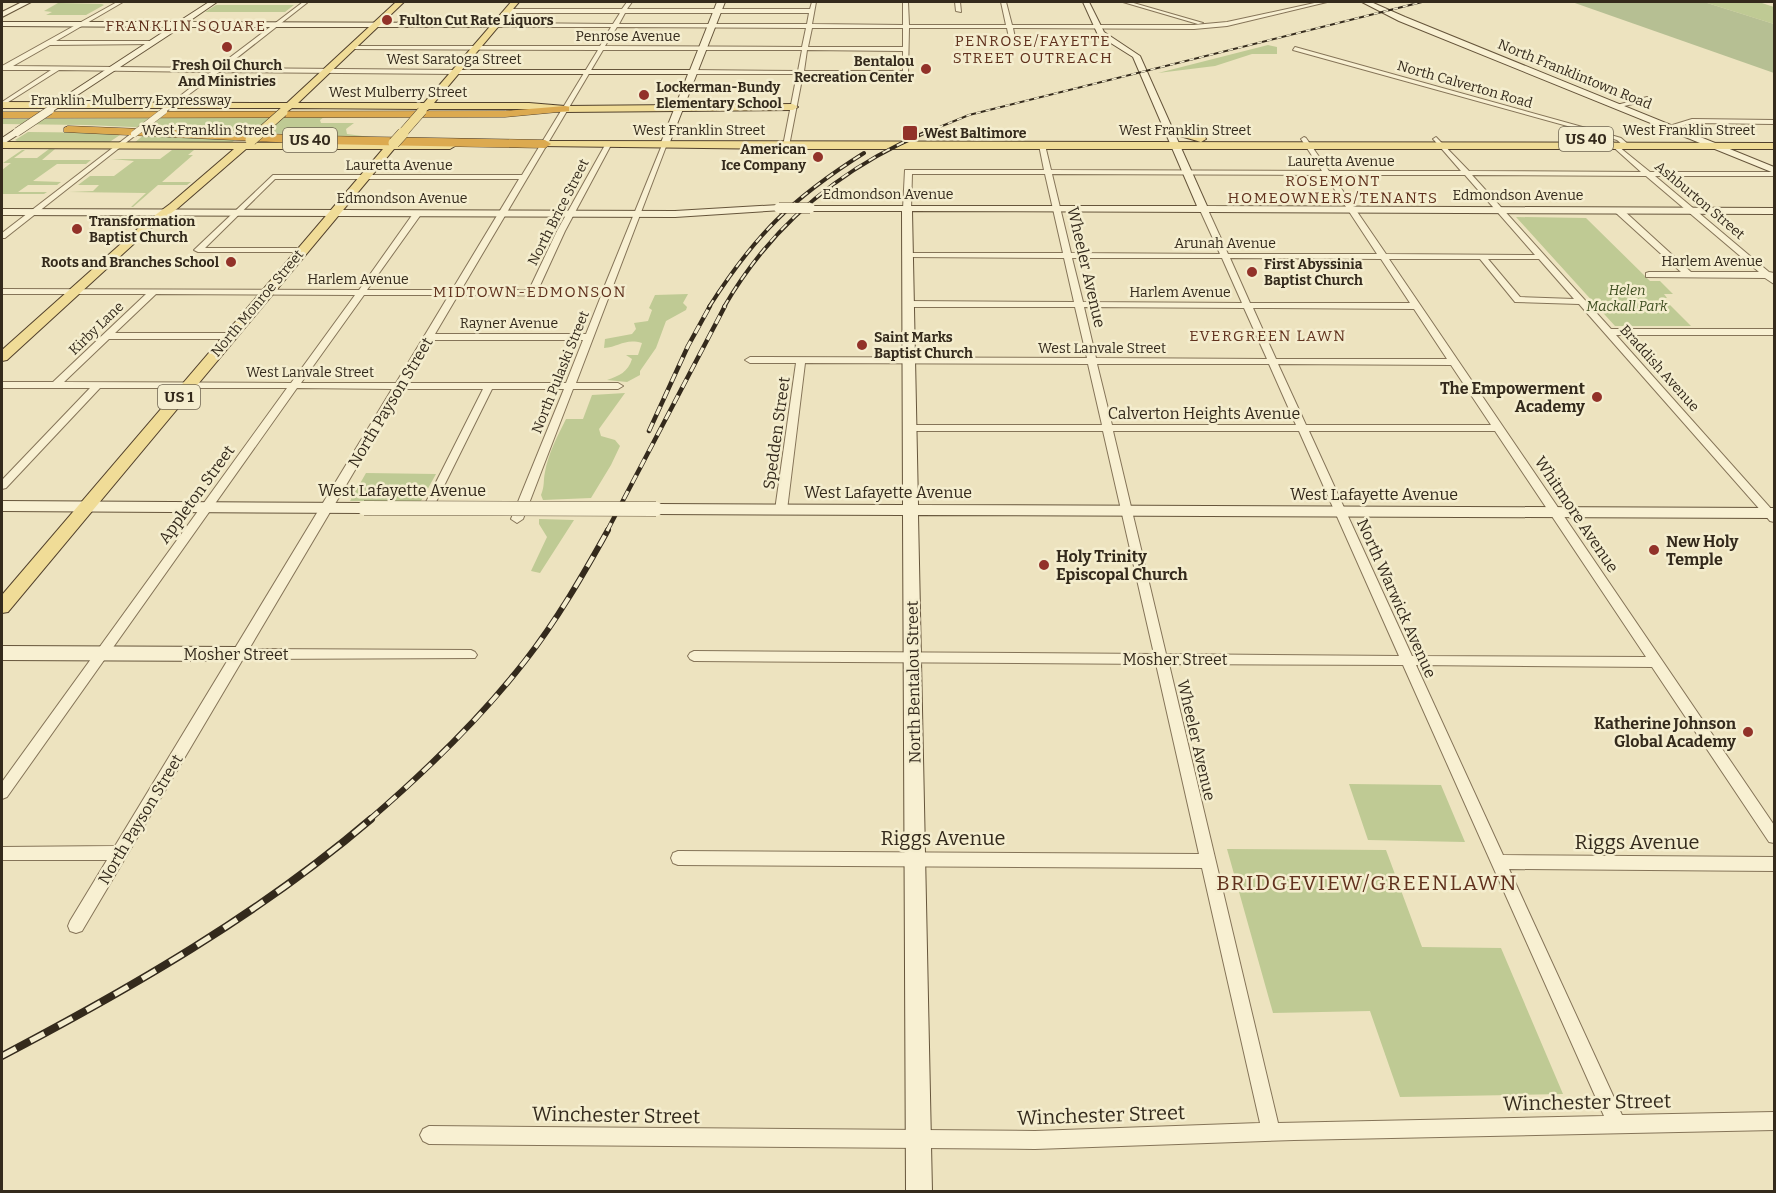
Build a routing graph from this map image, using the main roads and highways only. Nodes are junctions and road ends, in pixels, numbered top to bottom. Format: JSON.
{"nodes":[{"id":1,"x":400,"y":2,"type":"edge"},
{"id":2,"x":515,"y":2,"type":"edge"},
{"id":3,"x":2,"y":104,"type":"edge"},
{"id":4,"x":793,"y":107,"type":"road end"},
{"id":5,"x":424,"y":108,"type":"junction"},
{"id":6,"x":285,"y":109,"type":"junction"},
{"id":7,"x":565,"y":109,"type":"junction"},
{"id":8,"x":163,"y":111,"type":"junction"},
{"id":9,"x":2,"y":115,"type":"edge"},
{"id":10,"x":2,"y":128,"type":"edge"},
{"id":11,"x":1167,"y":129,"type":"road end"},
{"id":12,"x":1093,"y":139,"type":"dead end"},
{"id":13,"x":1203,"y":139,"type":"junction"},
{"id":14,"x":1774,"y":140,"type":"edge"},
{"id":15,"x":246,"y":142,"type":"junction"},
{"id":16,"x":1174,"y":142,"type":"junction"},
{"id":17,"x":1306,"y":142,"type":"junction"},
{"id":18,"x":1617,"y":142,"type":"junction"},
{"id":19,"x":2,"y":143,"type":"edge"},
{"id":20,"x":393,"y":144,"type":"junction"},
{"id":21,"x":544,"y":145,"type":"junction"},
{"id":22,"x":1774,"y":146,"type":"edge"},
{"id":23,"x":179,"y":213,"type":"road end"},
{"id":24,"x":81,"y":291,"type":"junction"},
{"id":25,"x":2,"y":357,"type":"edge"},
{"id":26,"x":2,"y":370,"type":"edge"},
{"id":27,"x":2,"y":607,"type":"edge"}],
"edges":[{"from":1,"to":6,"type":"main road"},
{"from":2,"to":5,"type":"main road","name":"North Monroe Street","number":"US 1"},
{"from":3,"to":8,"type":"main road","name":"West Mulberry Street"},
{"from":4,"to":7,"type":"main road","name":"West Mulberry Street","number":"US 40"},
{"from":5,"to":6,"type":"main road","name":"West Mulberry Street"},
{"from":5,"to":7,"type":"main road","name":"West Mulberry Street"},
{"from":5,"to":20,"type":"main road","name":"North Monroe Street","number":"US 1","bridge":true},
{"from":6,"to":8,"type":"main road","name":"West Mulberry Street"},
{"from":6,"to":15,"type":"main road","bridge":true},
{"from":7,"to":8,"type":"highway","name":"Franklin-Mulberry Expressway","number":"US 40"},
{"from":8,"to":9,"type":"highway","name":"Franklin-Mulberry Expressway","number":"US 40"},
{"from":8,"to":21,"type":"highway"},
{"from":10,"to":21,"type":"highway","name":"Franklin-Mulberry Expressway","number":"US 40"},
{"from":11,"to":13,"type":"main road"},
{"from":12,"to":16,"type":"main road","name":"West Franklin Street","number":"US 40"},
{"from":13,"to":16,"type":"main road","name":"West Franklin Street","number":"US 40"},
{"from":13,"to":17,"type":"main road","name":"West Franklin Street","number":"US 40"},
{"from":14,"to":18,"type":"main road","name":"West Franklin Street","number":"US 40"},
{"from":15,"to":19,"type":"main road","name":"West Franklin Street"},
{"from":15,"to":20,"type":"main road","name":"West Franklin Street"},
{"from":15,"to":24,"type":"main road"},
{"from":16,"to":17,"type":"main road","name":"West Franklin Street","number":"US 40"},
{"from":16,"to":21,"type":"main road","name":"West Franklin Street","number":"US 40"},
{"from":17,"to":18,"type":"main road","name":"West Franklin Street","number":"US 40"},
{"from":18,"to":22,"type":"main road","name":"West Franklin Street","number":"US 40"},
{"from":20,"to":21,"type":"main road","name":"West Franklin Street"},
{"from":20,"to":27,"type":"main road","name":"North Monroe Street","number":"US 1"},
{"from":23,"to":24,"type":"main road"},
{"from":24,"to":25,"type":"main road"},
{"from":24,"to":26,"type":"main road"}]}
